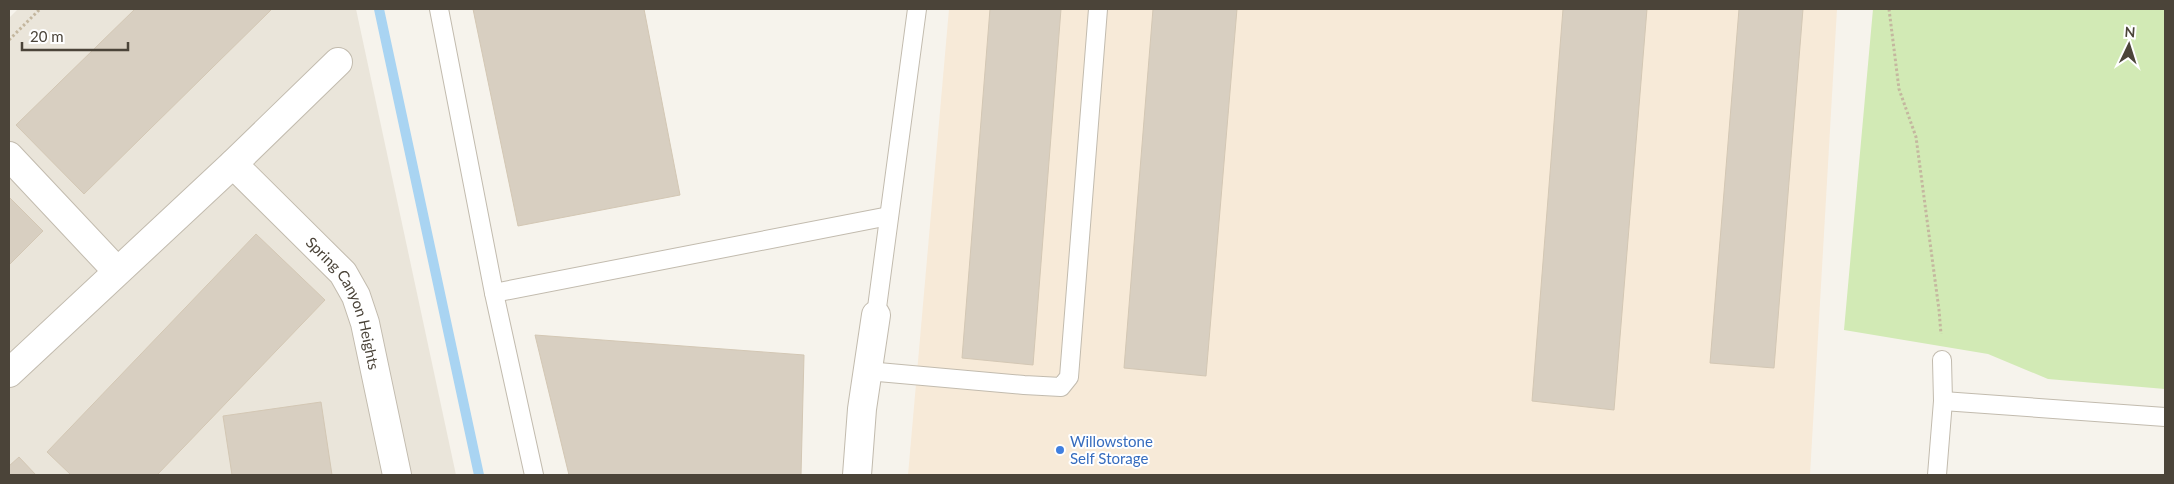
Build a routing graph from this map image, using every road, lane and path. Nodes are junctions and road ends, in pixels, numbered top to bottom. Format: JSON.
{"nodes":[{"id":1,"x":40,"y":9,"type":"edge"},
{"id":2,"x":439,"y":9,"type":"edge"},
{"id":3,"x":917,"y":9,"type":"edge"},
{"id":4,"x":1098,"y":9,"type":"edge"},
{"id":5,"x":1889,"y":9,"type":"edge"},
{"id":6,"x":9,"y":40,"type":"edge"},
{"id":7,"x":338,"y":62,"type":"dead end"},
{"id":8,"x":9,"y":156,"type":"edge"},
{"id":9,"x":232,"y":164,"type":"junction"},
{"id":10,"x":889,"y":216,"type":"junction"},
{"id":11,"x":117,"y":271,"type":"junction"},
{"id":12,"x":494,"y":293,"type":"junction"},
{"id":13,"x":876,"y":315,"type":"joint"},
{"id":14,"x":1942,"y":360,"type":"joint"},
{"id":15,"x":868,"y":371,"type":"junction"},
{"id":16,"x":9,"y":372,"type":"edge"},
{"id":17,"x":1943,"y":401,"type":"junction"},
{"id":18,"x":2165,"y":416,"type":"edge"},
{"id":19,"x":397,"y":475,"type":"edge"},
{"id":20,"x":534,"y":475,"type":"edge"},
{"id":21,"x":857,"y":475,"type":"edge"},
{"id":22,"x":1937,"y":475,"type":"edge"}],
"edges":[{"from":1,"to":6,"type":"path"},
{"from":2,"to":12,"type":"lane"},
{"from":3,"to":10,"type":"lane"},
{"from":4,"to":15,"type":"lane"},
{"from":5,"to":14,"type":"path"},
{"from":7,"to":9,"type":"street"},
{"from":8,"to":11,"type":"street"},
{"from":9,"to":11,"type":"street"},
{"from":9,"to":19,"type":"street","name":"Spring Canyon Heights"},
{"from":10,"to":12,"type":"lane"},
{"from":10,"to":13,"type":"lane"},
{"from":11,"to":16,"type":"street"},
{"from":12,"to":20,"type":"lane"},
{"from":13,"to":15,"type":"street"},
{"from":14,"to":17,"type":"lane"},
{"from":15,"to":21,"type":"street"},
{"from":17,"to":18,"type":"lane"},
{"from":17,"to":22,"type":"lane"}]}
